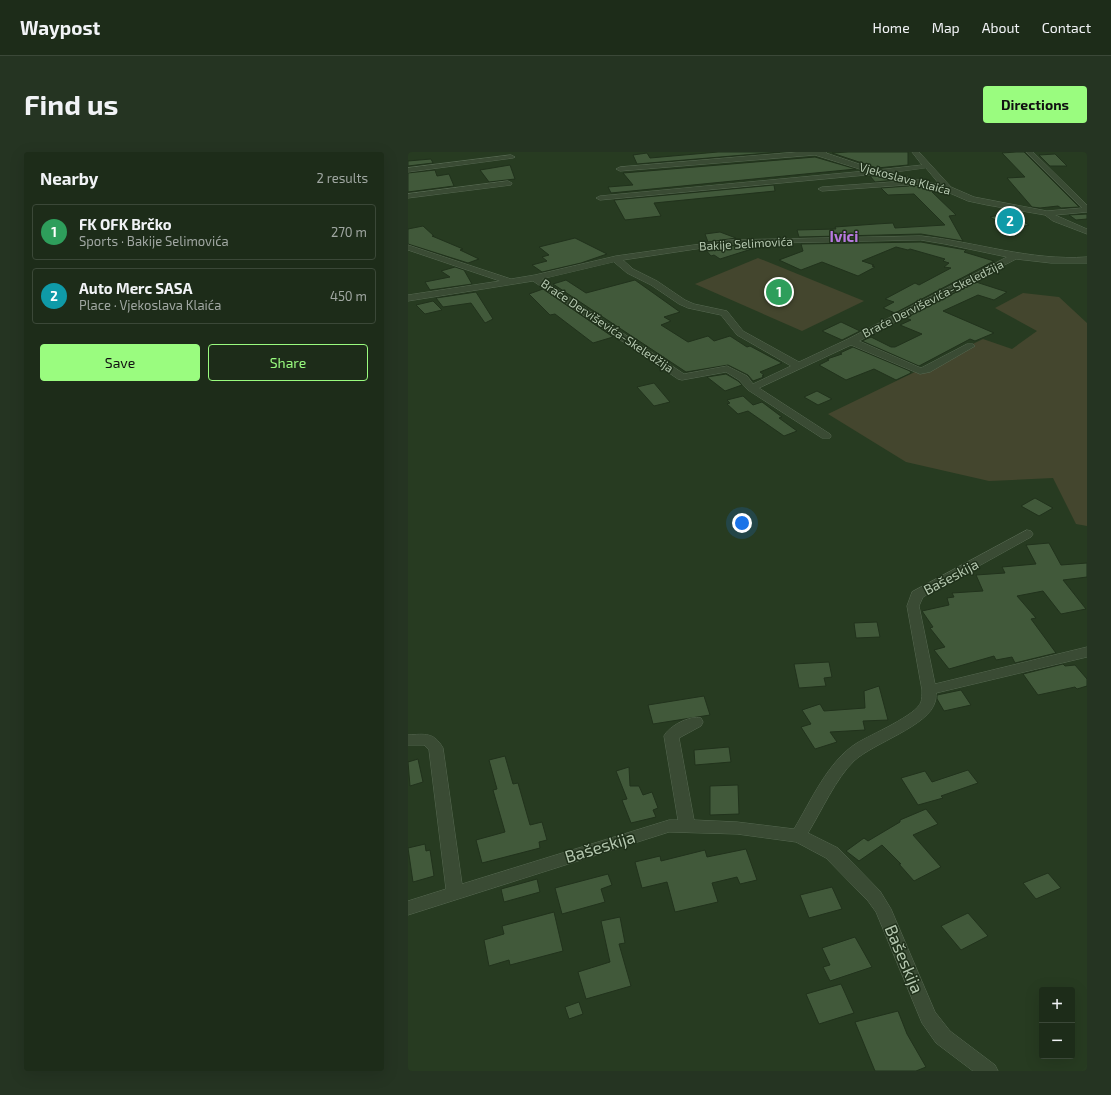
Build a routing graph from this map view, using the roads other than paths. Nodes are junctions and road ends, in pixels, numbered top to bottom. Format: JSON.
{"nodes":[{"id":1,"x":818,"y":152,"type":"edge"},
{"id":2,"x":915,"y":152,"type":"edge"},
{"id":3,"x":1029,"y":152,"type":"edge"},
{"id":4,"x":511,"y":157,"type":"dead end"},
{"id":5,"x":928,"y":166,"type":"junction"},
{"id":6,"x":620,"y":169,"type":"dead end"},
{"id":7,"x":408,"y":170,"type":"edge"},
{"id":8,"x":877,"y":172,"type":"junction"},
{"id":9,"x":922,"y":182,"type":"junction"},
{"id":10,"x":508,"y":183,"type":"dead end"},
{"id":11,"x":822,"y":189,"type":"dead end"},
{"id":12,"x":948,"y":189,"type":"junction"},
{"id":13,"x":408,"y":196,"type":"edge"},
{"id":14,"x":600,"y":198,"type":"dead end"},
{"id":15,"x":1087,"y":210,"type":"edge"},
{"id":16,"x":1047,"y":213,"type":"junction"},
{"id":17,"x":1087,"y":232,"type":"edge"},
{"id":18,"x":408,"y":247,"type":"edge"},
{"id":19,"x":1015,"y":256,"type":"junction"},
{"id":20,"x":616,"y":259,"type":"junction"},
{"id":21,"x":1087,"y":260,"type":"edge"},
{"id":22,"x":535,"y":278,"type":"junction"},
{"id":23,"x":510,"y":282,"type":"junction"},
{"id":24,"x":408,"y":298,"type":"edge"},
{"id":25,"x":851,"y":341,"type":"junction"},
{"id":26,"x":970,"y":346,"type":"dead end"},
{"id":27,"x":799,"y":366,"type":"junction"},
{"id":28,"x":752,"y":388,"type":"junction"},
{"id":29,"x":826,"y":436,"type":"dead end"},
{"id":30,"x":1027,"y":534,"type":"dead end"},
{"id":31,"x":1087,"y":652,"type":"edge"},
{"id":32,"x":929,"y":690,"type":"junction"},
{"id":33,"x":696,"y":722,"type":"dead end"},
{"id":34,"x":408,"y":740,"type":"edge"},
{"id":35,"x":686,"y":826,"type":"junction"},
{"id":36,"x":798,"y":836,"type":"junction"},
{"id":37,"x":455,"y":893,"type":"junction"},
{"id":38,"x":408,"y":908,"type":"edge"},
{"id":39,"x":988,"y":1071,"type":"edge"}],
"edges":[{"from":1,"to":6,"type":"street"},
{"from":1,"to":8,"type":"street","name":"Vjekoslava Klaića"},
{"from":2,"to":5,"type":"street"},
{"from":3,"to":15,"type":"street"},
{"from":4,"to":7,"type":"street"},
{"from":5,"to":8,"type":"street"},
{"from":5,"to":12,"type":"street"},
{"from":8,"to":9,"type":"street","name":"Vjekoslava Klaića"},
{"from":8,"to":14,"type":"street"},
{"from":9,"to":11,"type":"street"},
{"from":9,"to":12,"type":"street","name":"Vjekoslava Klaića"},
{"from":10,"to":13,"type":"street"},
{"from":12,"to":16,"type":"street","name":"Vjekoslava Klaića"},
{"from":15,"to":16,"type":"street"},
{"from":16,"to":17,"type":"street","name":"Vjekoslava Klaića"},
{"from":18,"to":23,"type":"street"},
{"from":19,"to":20,"type":"street","name":"Bakije Selimovića"},
{"from":19,"to":21,"type":"street","name":"Bakije Selimovića"},
{"from":19,"to":25,"type":"street","name":"Braće Derviševića-Skeledžija"},
{"from":20,"to":22,"type":"street","name":"Bakije Selimovića"},
{"from":20,"to":27,"type":"street"},
{"from":22,"to":23,"type":"street","name":"Bakije Selimovića"},
{"from":22,"to":28,"type":"street","name":"Braće Derviševića-Skeledžija"},
{"from":23,"to":24,"type":"street","name":"Bakije Selimovića"},
{"from":25,"to":26,"type":"street","name":"Braće Derviševića-Skeledžija"},
{"from":25,"to":27,"type":"street","name":"Braće Derviševića-Skeledžija"},
{"from":27,"to":28,"type":"street","name":"Braće Derviševića-Skeledžija"},
{"from":28,"to":29,"type":"street"},
{"from":30,"to":32,"type":"street","name":"Bašeskija"},
{"from":31,"to":32,"type":"street"},
{"from":32,"to":36,"type":"street","name":"Bašeskija"},
{"from":33,"to":35,"type":"street"},
{"from":34,"to":37,"type":"street"},
{"from":35,"to":36,"type":"street","name":"Bašeskija"},
{"from":35,"to":37,"type":"street","name":"Bašeskija"},
{"from":36,"to":39,"type":"street","name":"Bašeskija"},
{"from":37,"to":38,"type":"street","name":"Bašeskija"}]}
